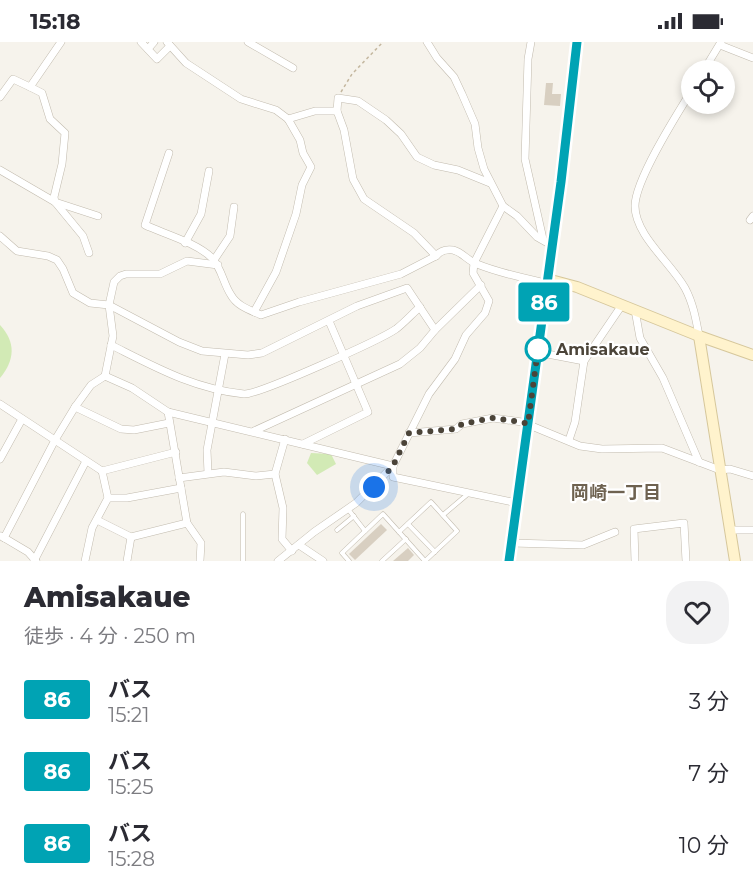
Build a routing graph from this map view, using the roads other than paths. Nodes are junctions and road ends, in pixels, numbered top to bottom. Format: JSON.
{"nodes":[{"id":1,"x":61,"y":42,"type":"edge"},
{"id":2,"x":141,"y":42,"type":"edge"},
{"id":3,"x":154,"y":42,"type":"edge"},
{"id":4,"x":248,"y":42,"type":"edge"},
{"id":5,"x":427,"y":42,"type":"edge"},
{"id":6,"x":531,"y":42,"type":"edge"},
{"id":7,"x":577,"y":42,"type":"edge"},
{"id":8,"x":169,"y":44,"type":"edge"},
{"id":9,"x":720,"y":44,"type":"edge"},
{"id":10,"x":148,"y":49,"type":"junction"},
{"id":11,"x":753,"y":58,"type":"edge"},
{"id":12,"x":710,"y":60,"type":"edge"},
{"id":13,"x":293,"y":68,"type":"dead end"},
{"id":14,"x":30,"y":87,"type":"junction"},
{"id":15,"x":0,"y":98,"type":"edge"},
{"id":16,"x":681,"y":108,"type":"edge"},
{"id":17,"x":337,"y":111,"type":"junction"},
{"id":18,"x":288,"y":119,"type":"junction"},
{"id":19,"x":169,"y":153,"type":"dead end"},
{"id":20,"x":0,"y":170,"type":"edge"},
{"id":21,"x":209,"y":171,"type":"dead end"},
{"id":22,"x":490,"y":183,"type":"junction"},
{"id":23,"x":55,"y":202,"type":"junction"},
{"id":24,"x":503,"y":206,"type":"junction"},
{"id":25,"x":234,"y":207,"type":"dead end"},
{"id":26,"x":98,"y":216,"type":"dead end"},
{"id":27,"x":0,"y":236,"type":"edge"},
{"id":28,"x":547,"y":242,"type":"junction"},
{"id":29,"x":185,"y":243,"type":"junction"},
{"id":30,"x":89,"y":253,"type":"dead end"},
{"id":31,"x":436,"y":256,"type":"junction"},
{"id":32,"x":216,"y":262,"type":"junction"},
{"id":33,"x":474,"y":263,"type":"junction"},
{"id":34,"x":546,"y":281,"type":"junction"},
{"id":35,"x":481,"y":285,"type":"junction"},
{"id":36,"x":109,"y":305,"type":"junction"},
{"id":37,"x":622,"y":305,"type":"junction"},
{"id":38,"x":420,"y":308,"type":"junction"},
{"id":39,"x":635,"y":310,"type":"junction"},
{"id":40,"x":254,"y":312,"type":"junction"},
{"id":41,"x":329,"y":321,"type":"junction"},
{"id":42,"x":435,"y":330,"type":"junction"},
{"id":43,"x":699,"y":336,"type":"junction"},
{"id":44,"x":111,"y":345,"type":"junction"},
{"id":45,"x":537,"y":352,"type":"junction"},
{"id":46,"x":225,"y":354,"type":"junction"},
{"id":47,"x":344,"y":354,"type":"junction"},
{"id":48,"x":753,"y":355,"type":"edge"},
{"id":49,"x":584,"y":361,"type":"junction"},
{"id":50,"x":105,"y":376,"type":"junction"},
{"id":51,"x":357,"y":385,"type":"junction"},
{"id":52,"x":217,"y":389,"type":"junction"},
{"id":53,"x":0,"y":404,"type":"edge"},
{"id":54,"x":75,"y":407,"type":"junction"},
{"id":55,"x":168,"y":412,"type":"junction"},
{"id":56,"x":22,"y":419,"type":"junction"},
{"id":57,"x":169,"y":423,"type":"junction"},
{"id":58,"x":211,"y":424,"type":"junction"},
{"id":59,"x":528,"y":424,"type":"junction"},
{"id":60,"x":254,"y":431,"type":"junction"},
{"id":61,"x":409,"y":433,"type":"junction"},
{"id":62,"x":55,"y":440,"type":"junction"},
{"id":63,"x":285,"y":440,"type":"junction"},
{"id":64,"x":569,"y":440,"type":"junction"},
{"id":65,"x":302,"y":444,"type":"junction"},
{"id":66,"x":176,"y":452,"type":"junction"},
{"id":67,"x":0,"y":459,"type":"edge"},
{"id":68,"x":86,"y":461,"type":"junction"},
{"id":69,"x":699,"y":462,"type":"junction"},
{"id":70,"x":393,"y":466,"type":"junction"},
{"id":71,"x":720,"y":470,"type":"junction"},
{"id":72,"x":102,"y":471,"type":"junction"},
{"id":73,"x":208,"y":473,"type":"junction"},
{"id":74,"x":275,"y":474,"type":"junction"},
{"id":75,"x":753,"y":476,"type":"edge"},
{"id":76,"x":179,"y":478,"type":"junction"},
{"id":77,"x":181,"y":488,"type":"junction"},
{"id":78,"x":469,"y":493,"type":"junction"},
{"id":79,"x":108,"y":498,"type":"junction"},
{"id":80,"x":517,"y":503,"type":"junction"},
{"id":81,"x":348,"y":509,"type":"junction"},
{"id":82,"x":243,"y":514,"type":"dead end"},
{"id":83,"x":443,"y":515,"type":"junction"},
{"id":84,"x":354,"y":516,"type":"junction"},
{"id":85,"x":97,"y":520,"type":"junction"},
{"id":86,"x":187,"y":523,"type":"junction"},
{"id":87,"x":408,"y":524,"type":"junction"},
{"id":88,"x":337,"y":530,"type":"dead end"},
{"id":89,"x":730,"y":530,"type":"junction"},
{"id":90,"x":753,"y":530,"type":"edge"},
{"id":91,"x":365,"y":531,"type":"junction"},
{"id":92,"x":399,"y":532,"type":"junction"},
{"id":93,"x":615,"y":532,"type":"dead end"},
{"id":94,"x":2,"y":537,"type":"edge"},
{"id":95,"x":131,"y":537,"type":"junction"},
{"id":96,"x":406,"y":539,"type":"junction"},
{"id":97,"x":512,"y":543,"type":"junction"},
{"id":98,"x":299,"y":545,"type":"junction"},
{"id":99,"x":292,"y":551,"type":"junction"},
{"id":100,"x":435,"y":552,"type":"junction"},
{"id":101,"x":35,"y":561,"type":"edge"},
{"id":102,"x":85,"y":561,"type":"edge"},
{"id":103,"x":127,"y":561,"type":"edge"},
{"id":104,"x":200,"y":561,"type":"edge"},
{"id":105,"x":243,"y":561,"type":"edge"},
{"id":106,"x":278,"y":561,"type":"edge"},
{"id":107,"x":323,"y":561,"type":"edge"},
{"id":108,"x":349,"y":561,"type":"edge"},
{"id":109,"x":382,"y":561,"type":"edge"},
{"id":110,"x":425,"y":561,"type":"edge"},
{"id":111,"x":509,"y":561,"type":"edge"},
{"id":112,"x":635,"y":561,"type":"edge"},
{"id":113,"x":686,"y":561,"type":"edge"},
{"id":114,"x":735,"y":561,"type":"edge"}],
"edges":[{"from":1,"to":14,"type":"street"},
{"from":2,"to":10,"type":"street"},
{"from":3,"to":10,"type":"street"},
{"from":4,"to":13,"type":"street"},
{"from":5,"to":22,"type":"street"},
{"from":6,"to":28,"type":"street"},
{"from":7,"to":28,"type":"main road"},
{"from":8,"to":10,"type":"street"},
{"from":8,"to":18,"type":"street"},
{"from":9,"to":11,"type":"street"},
{"from":9,"to":12,"type":"street"},
{"from":14,"to":15,"type":"street"},
{"from":14,"to":23,"type":"street"},
{"from":16,"to":43,"type":"street"},
{"from":17,"to":18,"type":"street"},
{"from":17,"to":22,"type":"street"},
{"from":17,"to":31,"type":"street"},
{"from":18,"to":40,"type":"street"},
{"from":19,"to":29,"type":"street"},
{"from":20,"to":23,"type":"street"},
{"from":21,"to":29,"type":"street"},
{"from":22,"to":24,"type":"street"},
{"from":23,"to":26,"type":"street"},
{"from":23,"to":30,"type":"street"},
{"from":24,"to":28,"type":"street"},
{"from":24,"to":33,"type":"street"},
{"from":25,"to":32,"type":"street"},
{"from":27,"to":36,"type":"street"},
{"from":28,"to":34,"type":"main road"},
{"from":29,"to":32,"type":"street"},
{"from":31,"to":33,"type":"street"},
{"from":31,"to":40,"type":"street"},
{"from":32,"to":36,"type":"street"},
{"from":32,"to":40,"type":"street"},
{"from":33,"to":34,"type":"street"},
{"from":33,"to":35,"type":"street"},
{"from":34,"to":37,"type":"main road"},
{"from":34,"to":45,"type":"main road"},
{"from":35,"to":42,"type":"street"},
{"from":35,"to":61,"type":"street"},
{"from":36,"to":44,"type":"street"},
{"from":36,"to":46,"type":"street"},
{"from":37,"to":39,"type":"main road"},
{"from":37,"to":49,"type":"street"},
{"from":38,"to":41,"type":"street"},
{"from":38,"to":42,"type":"street"},
{"from":38,"to":47,"type":"street"},
{"from":39,"to":43,"type":"main road"},
{"from":39,"to":69,"type":"street"},
{"from":41,"to":46,"type":"street"},
{"from":41,"to":47,"type":"street"},
{"from":42,"to":51,"type":"street"},
{"from":43,"to":48,"type":"main road"},
{"from":43,"to":71,"type":"main road"},
{"from":44,"to":50,"type":"street"},
{"from":44,"to":52,"type":"street"},
{"from":45,"to":49,"type":"street"},
{"from":45,"to":59,"type":"main road"},
{"from":46,"to":52,"type":"street"},
{"from":47,"to":51,"type":"street"},
{"from":47,"to":52,"type":"street"},
{"from":49,"to":64,"type":"street"},
{"from":50,"to":54,"type":"street"},
{"from":50,"to":55,"type":"street"},
{"from":51,"to":60,"type":"street"},
{"from":51,"to":65,"type":"street"},
{"from":52,"to":58,"type":"street"},
{"from":53,"to":56,"type":"street"},
{"from":54,"to":57,"type":"street"},
{"from":54,"to":62,"type":"street"},
{"from":55,"to":57,"type":"street"},
{"from":55,"to":58,"type":"street"},
{"from":56,"to":62,"type":"street"},
{"from":56,"to":67,"type":"street"},
{"from":57,"to":66,"type":"street"},
{"from":58,"to":60,"type":"street"},
{"from":58,"to":73,"type":"street"},
{"from":59,"to":61,"type":"street"},
{"from":59,"to":64,"type":"street"},
{"from":59,"to":80,"type":"main road"},
{"from":60,"to":63,"type":"street"},
{"from":61,"to":70,"type":"street"},
{"from":62,"to":68,"type":"street"},
{"from":62,"to":94,"type":"street"},
{"from":63,"to":65,"type":"street"},
{"from":63,"to":74,"type":"street"},
{"from":64,"to":69,"type":"street"},
{"from":65,"to":70,"type":"street"},
{"from":66,"to":72,"type":"street"},
{"from":66,"to":76,"type":"street"},
{"from":68,"to":72,"type":"street"},
{"from":68,"to":101,"type":"street"},
{"from":69,"to":71,"type":"street"},
{"from":70,"to":78,"type":"street"},
{"from":70,"to":81,"type":"street"},
{"from":71,"to":75,"type":"street"},
{"from":71,"to":89,"type":"main road"},
{"from":72,"to":79,"type":"street"},
{"from":73,"to":74,"type":"street"},
{"from":73,"to":76,"type":"street"},
{"from":74,"to":99,"type":"street"},
{"from":76,"to":77,"type":"street"},
{"from":77,"to":79,"type":"street"},
{"from":77,"to":86,"type":"street"},
{"from":78,"to":80,"type":"street"},
{"from":78,"to":83,"type":"lane"},
{"from":79,"to":85,"type":"street"},
{"from":80,"to":97,"type":"main road"},
{"from":81,"to":84,"type":"lane"},
{"from":81,"to":98,"type":"street"},
{"from":82,"to":105,"type":"lane"},
{"from":83,"to":87,"type":"lane"},
{"from":83,"to":100,"type":"lane"},
{"from":84,"to":88,"type":"lane"},
{"from":84,"to":91,"type":"lane"},
{"from":85,"to":95,"type":"street"},
{"from":85,"to":102,"type":"street"},
{"from":86,"to":95,"type":"street"},
{"from":86,"to":104,"type":"street"},
{"from":87,"to":92,"type":"lane"},
{"from":87,"to":100,"type":"lane"},
{"from":89,"to":90,"type":"street"},
{"from":89,"to":114,"type":"main road"},
{"from":91,"to":92,"type":"lane"},
{"from":91,"to":108,"type":"lane"},
{"from":92,"to":96,"type":"lane"},
{"from":93,"to":97,"type":"street"},
{"from":94,"to":101,"type":"street"},
{"from":95,"to":103,"type":"street"},
{"from":96,"to":109,"type":"lane"},
{"from":96,"to":110,"type":"lane"},
{"from":97,"to":111,"type":"main road"},
{"from":98,"to":99,"type":"street"},
{"from":98,"to":107,"type":"street"},
{"from":99,"to":106,"type":"street"},
{"from":100,"to":110,"type":"lane"},
{"from":112,"to":113,"type":"street"}]}
